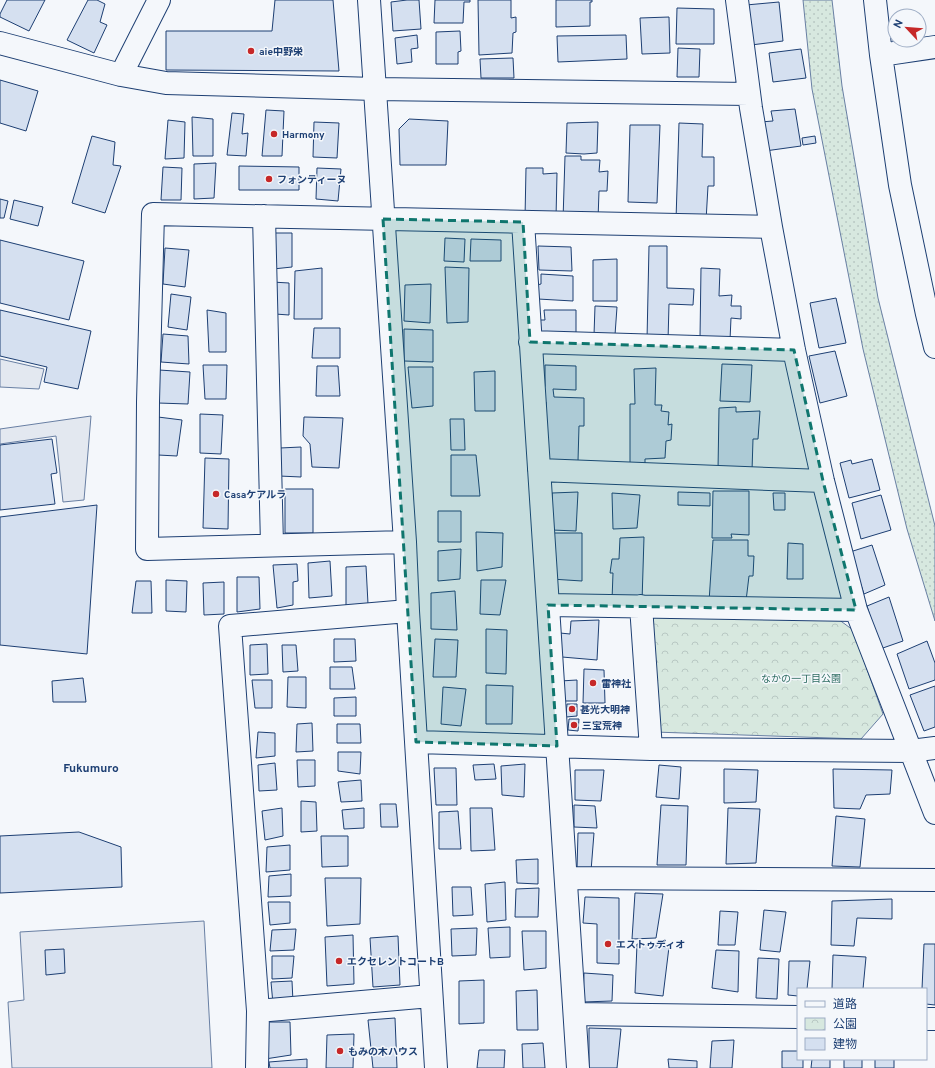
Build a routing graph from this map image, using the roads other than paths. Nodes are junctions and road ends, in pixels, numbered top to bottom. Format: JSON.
{"nodes":[{"id":1,"x":159,"y":0,"type":"edge"},
{"id":2,"x":369,"y":0,"type":"edge"},
{"id":3,"x":737,"y":0,"type":"edge"},
{"id":4,"x":875,"y":0,"type":"edge"},
{"id":5,"x":0,"y":43,"type":"edge"},
{"id":6,"x":935,"y":47,"type":"edge"},
{"id":7,"x":881,"y":55,"type":"junction"},
{"id":8,"x":121,"y":75,"type":"junction"},
{"id":9,"x":375,"y":90,"type":"junction"},
{"id":10,"x":750,"y":94,"type":"junction"},
{"id":11,"x":264,"y":216,"type":"junction"},
{"id":12,"x":383,"y":219,"type":"junction"},
{"id":13,"x":522,"y":222,"type":"junction"},
{"id":14,"x":771,"y":227,"type":"junction"},
{"id":15,"x":530,"y":342,"type":"junction"},
{"id":16,"x":935,"y":348,"type":"edge"},
{"id":17,"x":794,"y":350,"type":"junction"},
{"id":18,"x":539,"y":470,"type":"junction"},
{"id":19,"x":822,"y":481,"type":"junction"},
{"id":20,"x":406,"y":542,"type":"junction"},
{"id":21,"x":272,"y":545,"type":"junction"},
{"id":22,"x":548,"y":605,"type":"junction"},
{"id":23,"x":641,"y":606,"type":"junction"},
{"id":24,"x":856,"y":610,"type":"junction"},
{"id":25,"x":408,"y":611,"type":"junction"},
{"id":26,"x":416,"y":742,"type":"junction"},
{"id":27,"x":557,"y":746,"type":"junction"},
{"id":28,"x":651,"y":748,"type":"junction"},
{"id":29,"x":935,"y":748,"type":"edge"},
{"id":30,"x":911,"y":751,"type":"junction"},
{"id":31,"x":935,"y":813,"type":"edge"},
{"id":32,"x":566,"y":878,"type":"junction"},
{"id":33,"x":935,"y":880,"type":"edge"},
{"id":34,"x":431,"y":996,"type":"junction"},
{"id":35,"x":258,"y":1011,"type":"junction"},
{"id":36,"x":575,"y":1014,"type":"junction"},
{"id":37,"x":797,"y":1017,"type":"edge"},
{"id":38,"x":257,"y":1068,"type":"edge"},
{"id":39,"x":436,"y":1068,"type":"edge"},
{"id":40,"x":578,"y":1068,"type":"edge"}],
"edges":[{"from":1,"to":8,"type":"street"},
{"from":2,"to":9,"type":"street"},
{"from":3,"to":10,"type":"street"},
{"from":4,"to":7,"type":"street"},
{"from":5,"to":8,"type":"street"},
{"from":6,"to":7,"type":"street"},
{"from":7,"to":16,"type":"street"},
{"from":8,"to":9,"type":"street"},
{"from":9,"to":10,"type":"street"},
{"from":9,"to":12,"type":"street"},
{"from":10,"to":14,"type":"street"},
{"from":11,"to":12,"type":"street"},
{"from":11,"to":21,"type":"street"},
{"from":11,"to":21,"type":"street"},
{"from":12,"to":13,"type":"street"},
{"from":12,"to":20,"type":"street"},
{"from":13,"to":14,"type":"street"},
{"from":13,"to":15,"type":"street"},
{"from":14,"to":17,"type":"street"},
{"from":15,"to":17,"type":"street"},
{"from":15,"to":18,"type":"street"},
{"from":17,"to":19,"type":"street"},
{"from":18,"to":19,"type":"street"},
{"from":18,"to":22,"type":"street"},
{"from":19,"to":24,"type":"street"},
{"from":20,"to":21,"type":"street"},
{"from":20,"to":25,"type":"street"},
{"from":22,"to":23,"type":"street"},
{"from":22,"to":27,"type":"street"},
{"from":23,"to":24,"type":"street"},
{"from":23,"to":28,"type":"street"},
{"from":24,"to":30,"type":"street"},
{"from":25,"to":26,"type":"street"},
{"from":25,"to":35,"type":"street"},
{"from":26,"to":27,"type":"street"},
{"from":26,"to":34,"type":"street"},
{"from":27,"to":28,"type":"street"},
{"from":27,"to":32,"type":"street"},
{"from":28,"to":30,"type":"street"},
{"from":29,"to":30,"type":"street"},
{"from":30,"to":31,"type":"street"},
{"from":32,"to":33,"type":"street"},
{"from":32,"to":36,"type":"street"},
{"from":34,"to":35,"type":"street"},
{"from":34,"to":39,"type":"street"},
{"from":35,"to":38,"type":"street"},
{"from":36,"to":37,"type":"street"},
{"from":36,"to":40,"type":"street"}]}
